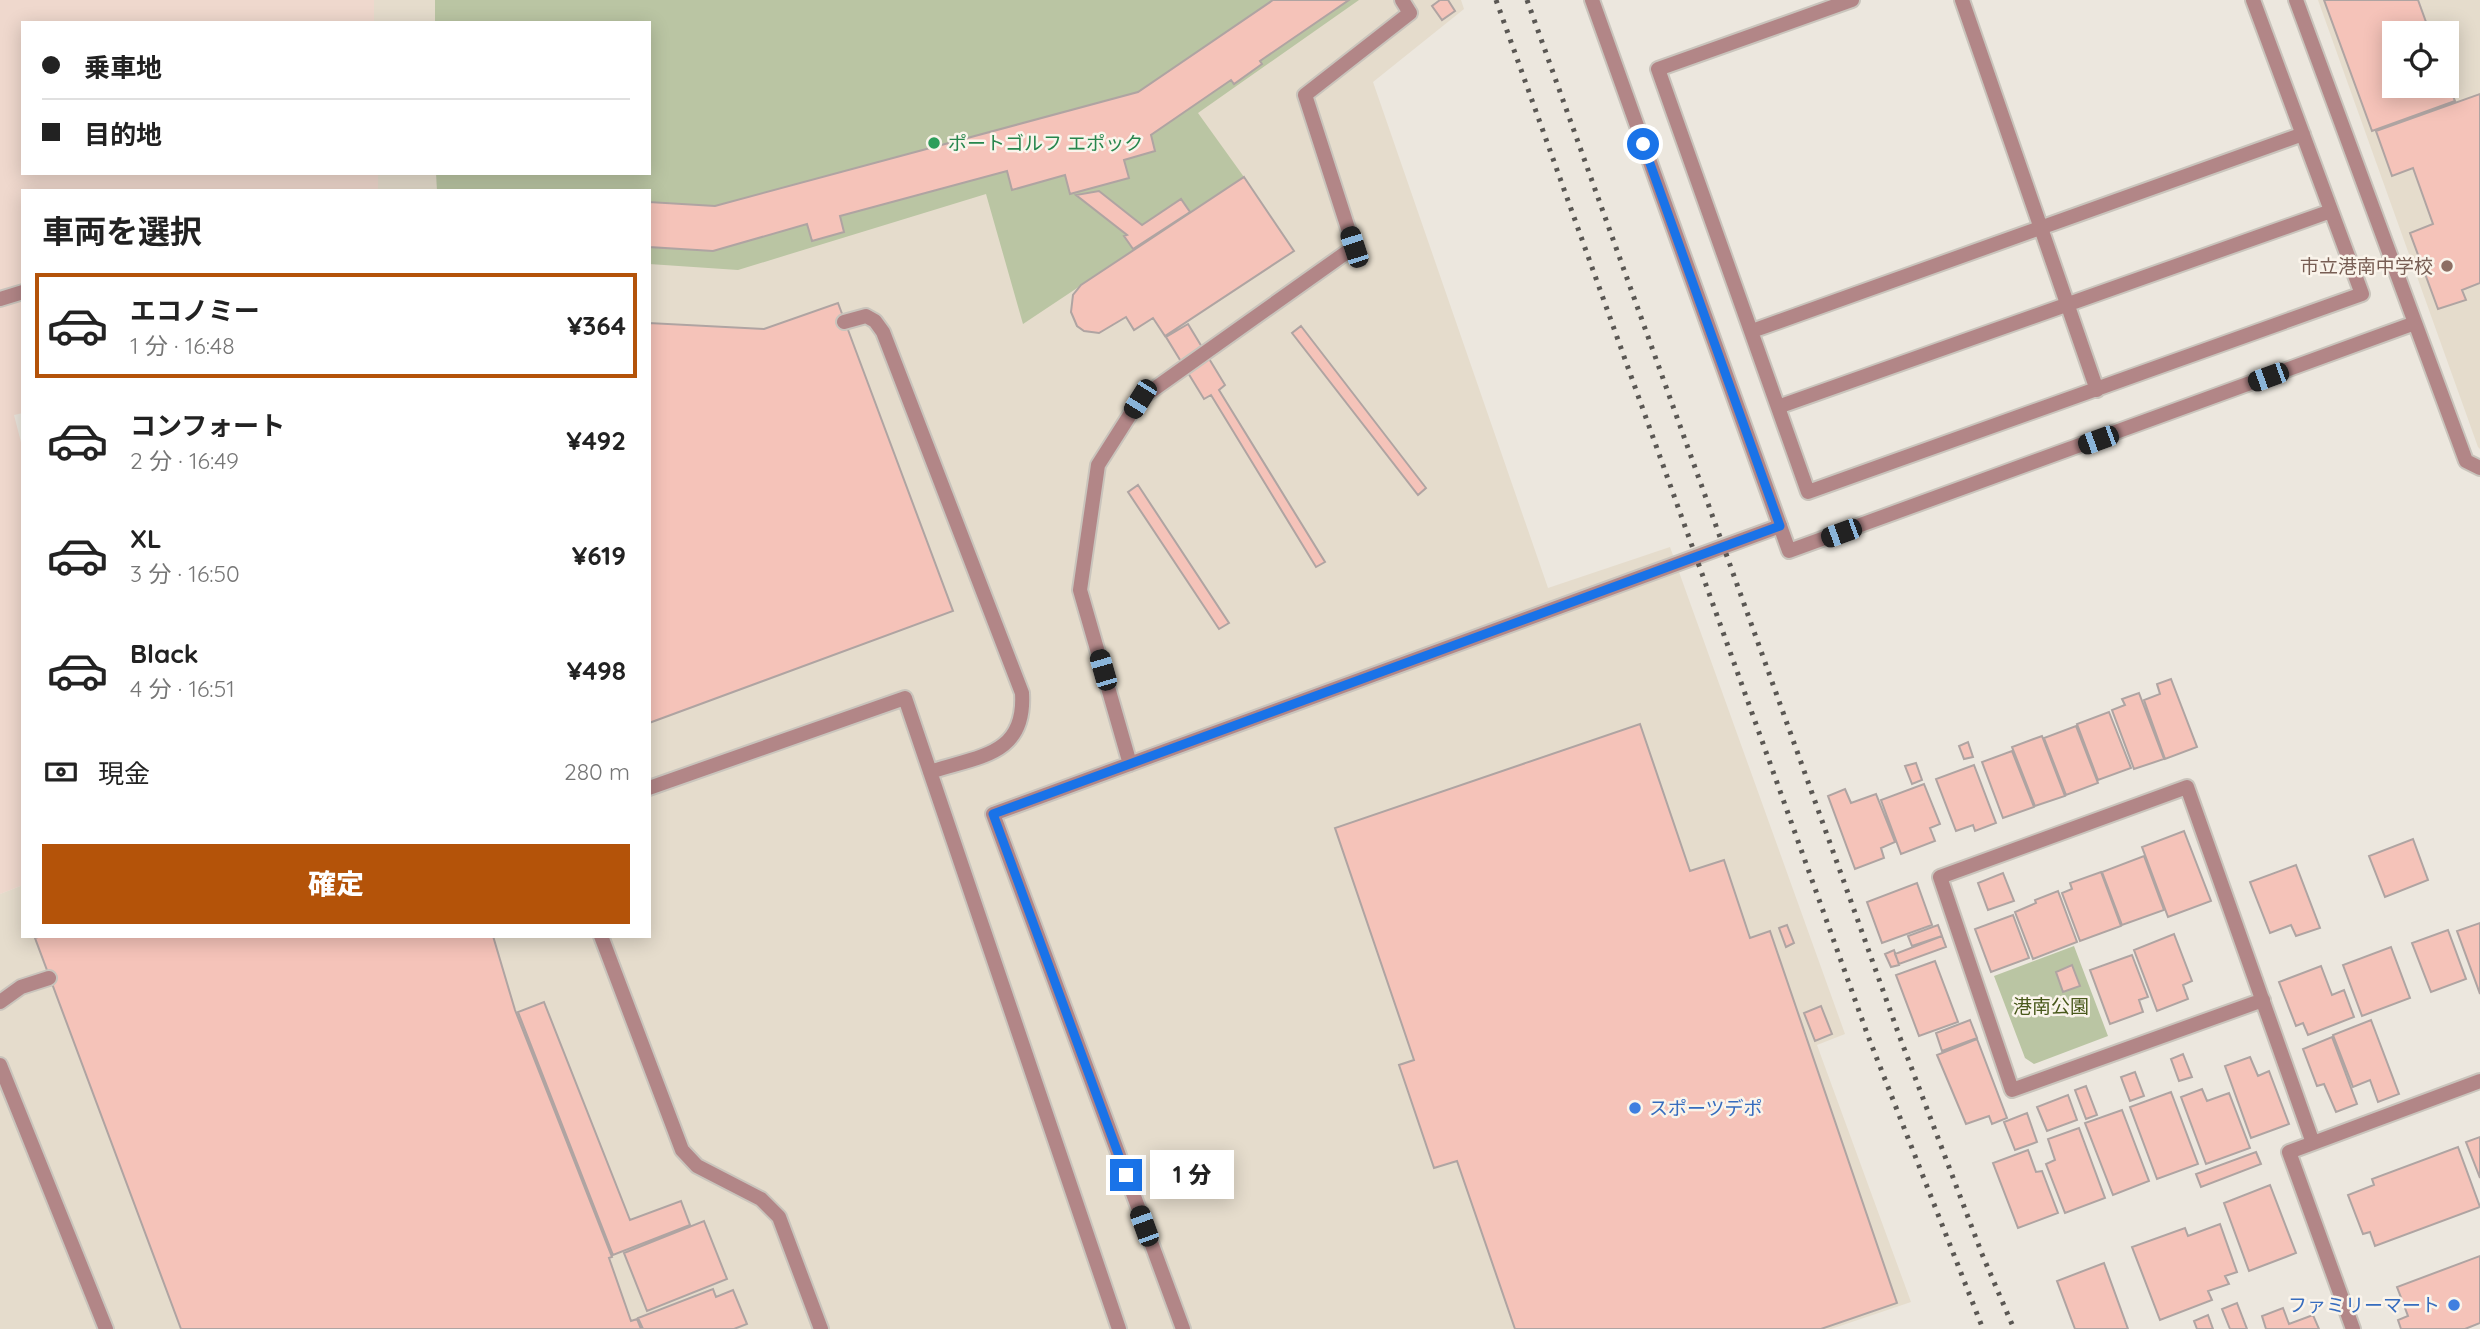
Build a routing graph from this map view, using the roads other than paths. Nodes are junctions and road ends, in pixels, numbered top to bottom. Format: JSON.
{"nodes":[{"id":1,"x":1402,"y":0,"type":"edge"},
{"id":2,"x":1592,"y":0,"type":"edge"},
{"id":3,"x":1852,"y":0,"type":"edge"},
{"id":4,"x":1962,"y":0,"type":"edge"},
{"id":5,"x":2253,"y":0,"type":"edge"},
{"id":6,"x":2296,"y":0,"type":"edge"},
{"id":7,"x":2303,"y":134,"type":"junction"},
{"id":8,"x":2331,"y":211,"type":"junction"},
{"id":9,"x":2041,"y":228,"type":"junction"},
{"id":10,"x":21,"y":293,"type":"edge"},
{"id":11,"x":0,"y":299,"type":"edge"},
{"id":12,"x":2067,"y":303,"type":"junction"},
{"id":13,"x":844,"y":322,"type":"dead end"},
{"id":14,"x":2415,"y":323,"type":"junction"},
{"id":15,"x":1752,"y":331,"type":"junction"},
{"id":16,"x":2097,"y":390,"type":"junction"},
{"id":17,"x":1778,"y":407,"type":"junction"},
{"id":18,"x":2480,"y":468,"type":"edge"},
{"id":19,"x":1780,"y":526,"type":"junction"},
{"id":20,"x":1130,"y":764,"type":"junction"},
{"id":21,"x":930,"y":772,"type":"junction"},
{"id":22,"x":651,"y":787,"type":"edge"},
{"id":23,"x":602,"y":938,"type":"edge"},
{"id":24,"x":49,"y":978,"type":"dead end"},
{"id":25,"x":2263,"y":1000,"type":"junction"},
{"id":26,"x":0,"y":1002,"type":"edge"},
{"id":27,"x":0,"y":1065,"type":"edge"},
{"id":28,"x":2480,"y":1081,"type":"edge"},
{"id":29,"x":2313,"y":1143,"type":"junction"},
{"id":30,"x":106,"y":1329,"type":"edge"},
{"id":31,"x":821,"y":1329,"type":"edge"},
{"id":32,"x":1119,"y":1329,"type":"edge"},
{"id":33,"x":1182,"y":1329,"type":"edge"},
{"id":34,"x":2353,"y":1329,"type":"edge"}],
"edges":[{"from":1,"to":20,"type":"street"},
{"from":2,"to":19,"type":"street"},
{"from":3,"to":15,"type":"street"},
{"from":4,"to":9,"type":"street"},
{"from":5,"to":7,"type":"street"},
{"from":6,"to":14,"type":"street"},
{"from":7,"to":8,"type":"street"},
{"from":7,"to":9,"type":"street"},
{"from":8,"to":12,"type":"street"},
{"from":8,"to":16,"type":"street"},
{"from":9,"to":12,"type":"street"},
{"from":9,"to":15,"type":"street"},
{"from":10,"to":11,"type":"street"},
{"from":12,"to":16,"type":"street"},
{"from":12,"to":17,"type":"street"},
{"from":13,"to":21,"type":"street"},
{"from":14,"to":18,"type":"street"},
{"from":14,"to":19,"type":"street"},
{"from":15,"to":17,"type":"street"},
{"from":16,"to":17,"type":"street"},
{"from":19,"to":20,"type":"street"},
{"from":20,"to":33,"type":"street"},
{"from":21,"to":22,"type":"street"},
{"from":21,"to":32,"type":"street"},
{"from":23,"to":31,"type":"street"},
{"from":24,"to":26,"type":"street"},
{"from":25,"to":25,"type":"street"},
{"from":25,"to":29,"type":"street"},
{"from":27,"to":30,"type":"street"},
{"from":28,"to":29,"type":"street"},
{"from":29,"to":34,"type":"street"}]}
